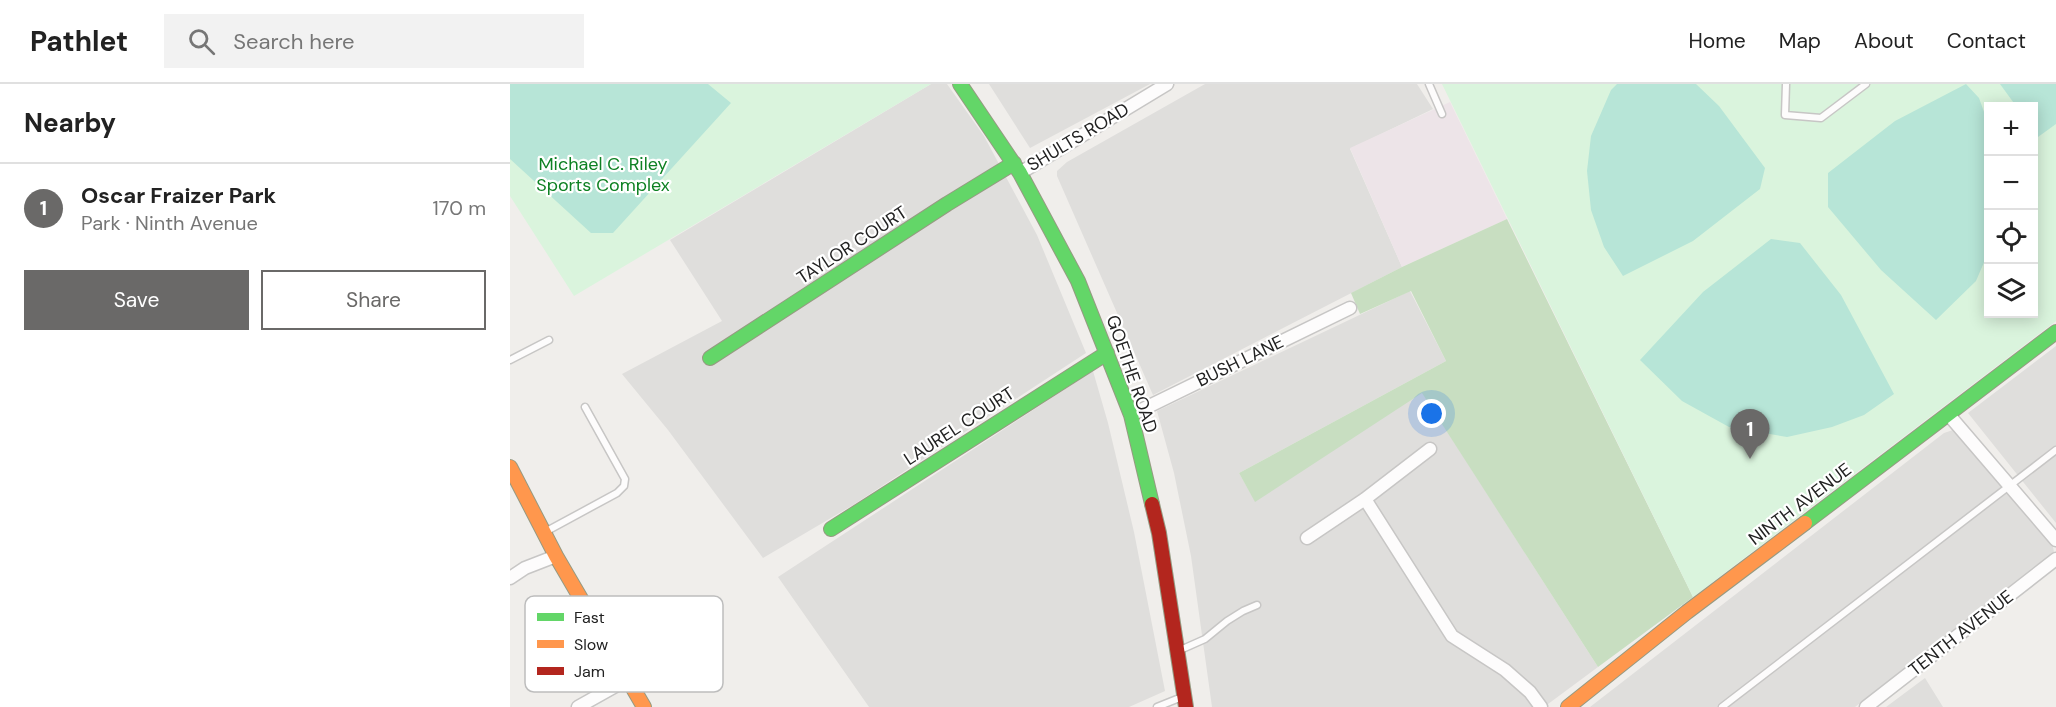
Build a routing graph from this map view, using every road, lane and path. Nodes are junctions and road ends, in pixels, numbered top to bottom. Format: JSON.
{"nodes":[{"id":1,"x":960,"y":84,"type":"edge"},
{"id":2,"x":1167,"y":84,"type":"edge"},
{"id":3,"x":1429,"y":84,"type":"edge"},
{"id":4,"x":1786,"y":84,"type":"edge"},
{"id":5,"x":1866,"y":84,"type":"edge"},
{"id":6,"x":1442,"y":114,"type":"dead end"},
{"id":7,"x":1017,"y":168,"type":"junction"},
{"id":8,"x":1350,"y":308,"type":"dead end"},
{"id":9,"x":2056,"y":332,"type":"edge"},
{"id":10,"x":549,"y":340,"type":"dead end"},
{"id":11,"x":1107,"y":353,"type":"junction"},
{"id":12,"x":710,"y":358,"type":"dead end"},
{"id":13,"x":510,"y":360,"type":"edge"},
{"id":14,"x":585,"y":407,"type":"dead end"},
{"id":15,"x":1948,"y":414,"type":"junction"},
{"id":16,"x":1131,"y":415,"type":"junction"},
{"id":17,"x":1430,"y":449,"type":"dead end"},
{"id":18,"x":2056,"y":450,"type":"edge"},
{"id":19,"x":510,"y":467,"type":"edge"},
{"id":20,"x":2009,"y":486,"type":"junction"},
{"id":21,"x":1365,"y":500,"type":"junction"},
{"id":22,"x":831,"y":529,"type":"dead end"},
{"id":23,"x":544,"y":532,"type":"junction"},
{"id":24,"x":1307,"y":538,"type":"dead end"},
{"id":25,"x":2056,"y":540,"type":"edge"},
{"id":26,"x":556,"y":556,"type":"junction"},
{"id":27,"x":2056,"y":559,"type":"edge"},
{"id":28,"x":510,"y":578,"type":"edge"},
{"id":29,"x":579,"y":596,"type":"edge"},
{"id":30,"x":1257,"y":605,"type":"dead end"},
{"id":31,"x":1177,"y":652,"type":"junction"},
{"id":32,"x":605,"y":692,"type":"edge"},
{"id":33,"x":635,"y":692,"type":"edge"},
{"id":34,"x":1185,"y":701,"type":"edge"},
{"id":35,"x":578,"y":707,"type":"edge"},
{"id":36,"x":644,"y":707,"type":"edge"},
{"id":37,"x":1157,"y":707,"type":"edge"},
{"id":38,"x":1541,"y":707,"type":"edge"},
{"id":39,"x":1568,"y":707,"type":"edge"},
{"id":40,"x":1722,"y":707,"type":"edge"},
{"id":41,"x":1866,"y":707,"type":"edge"}],
"edges":[{"from":1,"to":7,"type":"street","name":"GOETHE ROAD"},
{"from":2,"to":7,"type":"street","name":"SHULTS ROAD"},
{"from":3,"to":6,"type":"lane"},
{"from":4,"to":5,"type":"lane"},
{"from":7,"to":11,"type":"street","name":"GOETHE ROAD"},
{"from":7,"to":12,"type":"street","name":"TAYLOR COURT"},
{"from":8,"to":16,"type":"street","name":"BUSH LANE"},
{"from":9,"to":15,"type":"street","name":"NINTH AVENUE"},
{"from":10,"to":13,"type":"lane"},
{"from":11,"to":16,"type":"street","name":"GOETHE ROAD"},
{"from":11,"to":22,"type":"street","name":"LAUREL COURT"},
{"from":14,"to":23,"type":"lane"},
{"from":15,"to":20,"type":"street"},
{"from":15,"to":39,"type":"street","name":"NINTH AVENUE"},
{"from":16,"to":31,"type":"street","name":"GOETHE ROAD"},
{"from":17,"to":21,"type":"street"},
{"from":18,"to":20,"type":"lane"},
{"from":19,"to":23,"type":"street"},
{"from":20,"to":25,"type":"street"},
{"from":20,"to":40,"type":"lane"},
{"from":21,"to":24,"type":"street"},
{"from":21,"to":38,"type":"street"},
{"from":23,"to":26,"type":"street"},
{"from":26,"to":28,"type":"street"},
{"from":26,"to":29,"type":"street"},
{"from":27,"to":41,"type":"street","name":"TENTH AVENUE"},
{"from":30,"to":31,"type":"lane"},
{"from":31,"to":34,"type":"street","name":"GOETHE ROAD"},
{"from":32,"to":35,"type":"street"},
{"from":33,"to":36,"type":"street"},
{"from":34,"to":37,"type":"lane"}]}
